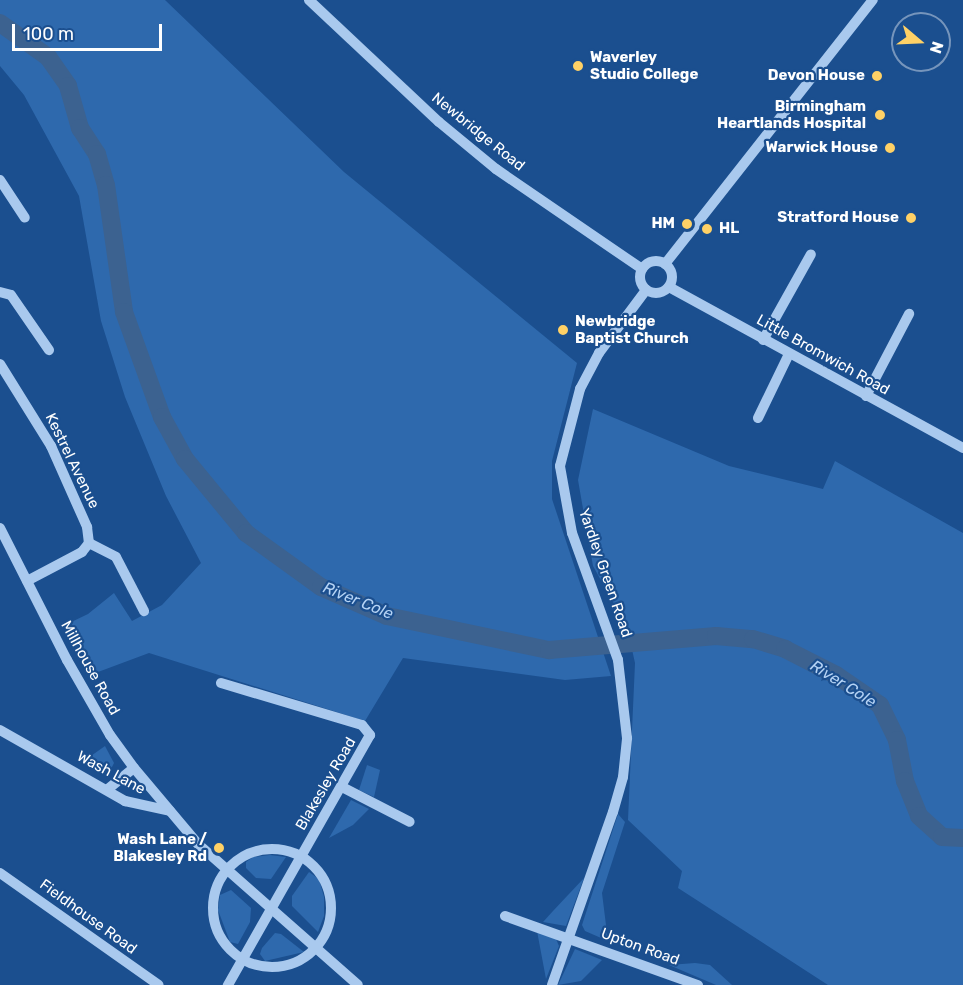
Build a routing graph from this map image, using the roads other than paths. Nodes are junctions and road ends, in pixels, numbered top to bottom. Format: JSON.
{"nodes":[{"id":1,"x":309,"y":0,"type":"edge"},
{"id":2,"x":873,"y":0,"type":"edge"},
{"id":3,"x":0,"y":180,"type":"edge"},
{"id":4,"x":25,"y":218,"type":"dead end"},
{"id":5,"x":811,"y":254,"type":"dead end"},
{"id":6,"x":665,"y":264,"type":"junction"},
{"id":7,"x":642,"y":269,"type":"junction"},
{"id":8,"x":669,"y":287,"type":"junction"},
{"id":9,"x":646,"y":290,"type":"junction"},
{"id":10,"x":0,"y":292,"type":"edge"},
{"id":11,"x":909,"y":314,"type":"dead end"},
{"id":12,"x":763,"y":340,"type":"junction"},
{"id":13,"x":49,"y":350,"type":"dead end"},
{"id":14,"x":789,"y":354,"type":"junction"},
{"id":15,"x":0,"y":364,"type":"edge"},
{"id":16,"x":866,"y":396,"type":"junction"},
{"id":17,"x":758,"y":418,"type":"dead end"},
{"id":18,"x":963,"y":448,"type":"edge"},
{"id":19,"x":0,"y":528,"type":"edge"},
{"id":20,"x":89,"y":543,"type":"junction"},
{"id":21,"x":27,"y":581,"type":"junction"},
{"id":22,"x":144,"y":611,"type":"dead end"},
{"id":23,"x":221,"y":683,"type":"dead end"},
{"id":24,"x":0,"y":730,"type":"edge"},
{"id":25,"x":134,"y":768,"type":"junction"},
{"id":26,"x":342,"y":787,"type":"junction"},
{"id":27,"x":108,"y":789,"type":"junction"},
{"id":28,"x":170,"y":812,"type":"junction"},
{"id":29,"x":411,"y":822,"type":"dead end"},
{"id":30,"x":302,"y":857,"type":"junction"},
{"id":31,"x":229,"y":869,"type":"junction"},
{"id":32,"x":0,"y":873,"type":"edge"},
{"id":33,"x":273,"y":907,"type":"junction"},
{"id":34,"x":505,"y":916,"type":"dead end"},
{"id":35,"x":570,"y":938,"type":"junction"},
{"id":36,"x":317,"y":947,"type":"junction"},
{"id":37,"x":242,"y":960,"type":"junction"},
{"id":38,"x":159,"y":985,"type":"edge"},
{"id":39,"x":228,"y":985,"type":"edge"},
{"id":40,"x":358,"y":985,"type":"edge"},
{"id":41,"x":552,"y":985,"type":"edge"},
{"id":42,"x":698,"y":985,"type":"edge"}],
"edges":[{"from":1,"to":7,"type":"street","name":"Newbridge Road"},
{"from":2,"to":6,"type":"street"},
{"from":3,"to":4,"type":"street"},
{"from":5,"to":12,"type":"street"},
{"from":6,"to":7,"type":"street"},
{"from":6,"to":8,"type":"street"},
{"from":7,"to":9,"type":"street"},
{"from":8,"to":9,"type":"street"},
{"from":8,"to":12,"type":"street","name":"Little Bromwich Road"},
{"from":9,"to":35,"type":"street","name":"Yardley Green Road"},
{"from":10,"to":13,"type":"street"},
{"from":11,"to":16,"type":"street"},
{"from":12,"to":14,"type":"street","name":"Little Bromwich Road"},
{"from":14,"to":16,"type":"street","name":"Little Bromwich Road"},
{"from":14,"to":17,"type":"street"},
{"from":15,"to":20,"type":"street","name":"Kestrel Avenue"},
{"from":16,"to":18,"type":"street","name":"Little Bromwich Road"},
{"from":19,"to":21,"type":"street","name":"Millhouse Road"},
{"from":20,"to":21,"type":"street"},
{"from":20,"to":22,"type":"street"},
{"from":21,"to":25,"type":"street","name":"Millhouse Road"},
{"from":23,"to":26,"type":"street","name":"Blakesley Road"},
{"from":24,"to":27,"type":"street","name":"Wash Lane"},
{"from":25,"to":27,"type":"street"},
{"from":25,"to":28,"type":"street","name":"Millhouse Road"},
{"from":26,"to":29,"type":"street"},
{"from":26,"to":30,"type":"street","name":"Blakesley Road"},
{"from":27,"to":28,"type":"street","name":"Wash Lane"},
{"from":28,"to":31,"type":"street"},
{"from":30,"to":31,"type":"street"},
{"from":30,"to":33,"type":"street","name":"Blakesley Road"},
{"from":30,"to":36,"type":"street"},
{"from":31,"to":33,"type":"street"},
{"from":31,"to":37,"type":"street"},
{"from":32,"to":38,"type":"street","name":"Fieldhouse Road"},
{"from":33,"to":36,"type":"street"},
{"from":33,"to":37,"type":"street","name":"Blakesley Road"},
{"from":34,"to":35,"type":"street","name":"Upton Road"},
{"from":35,"to":41,"type":"street","name":"Yardley Green Road"},
{"from":35,"to":42,"type":"street","name":"Upton Road"},
{"from":36,"to":37,"type":"street"},
{"from":36,"to":40,"type":"street"},
{"from":37,"to":39,"type":"street","name":"Blakesley Road"}]}
